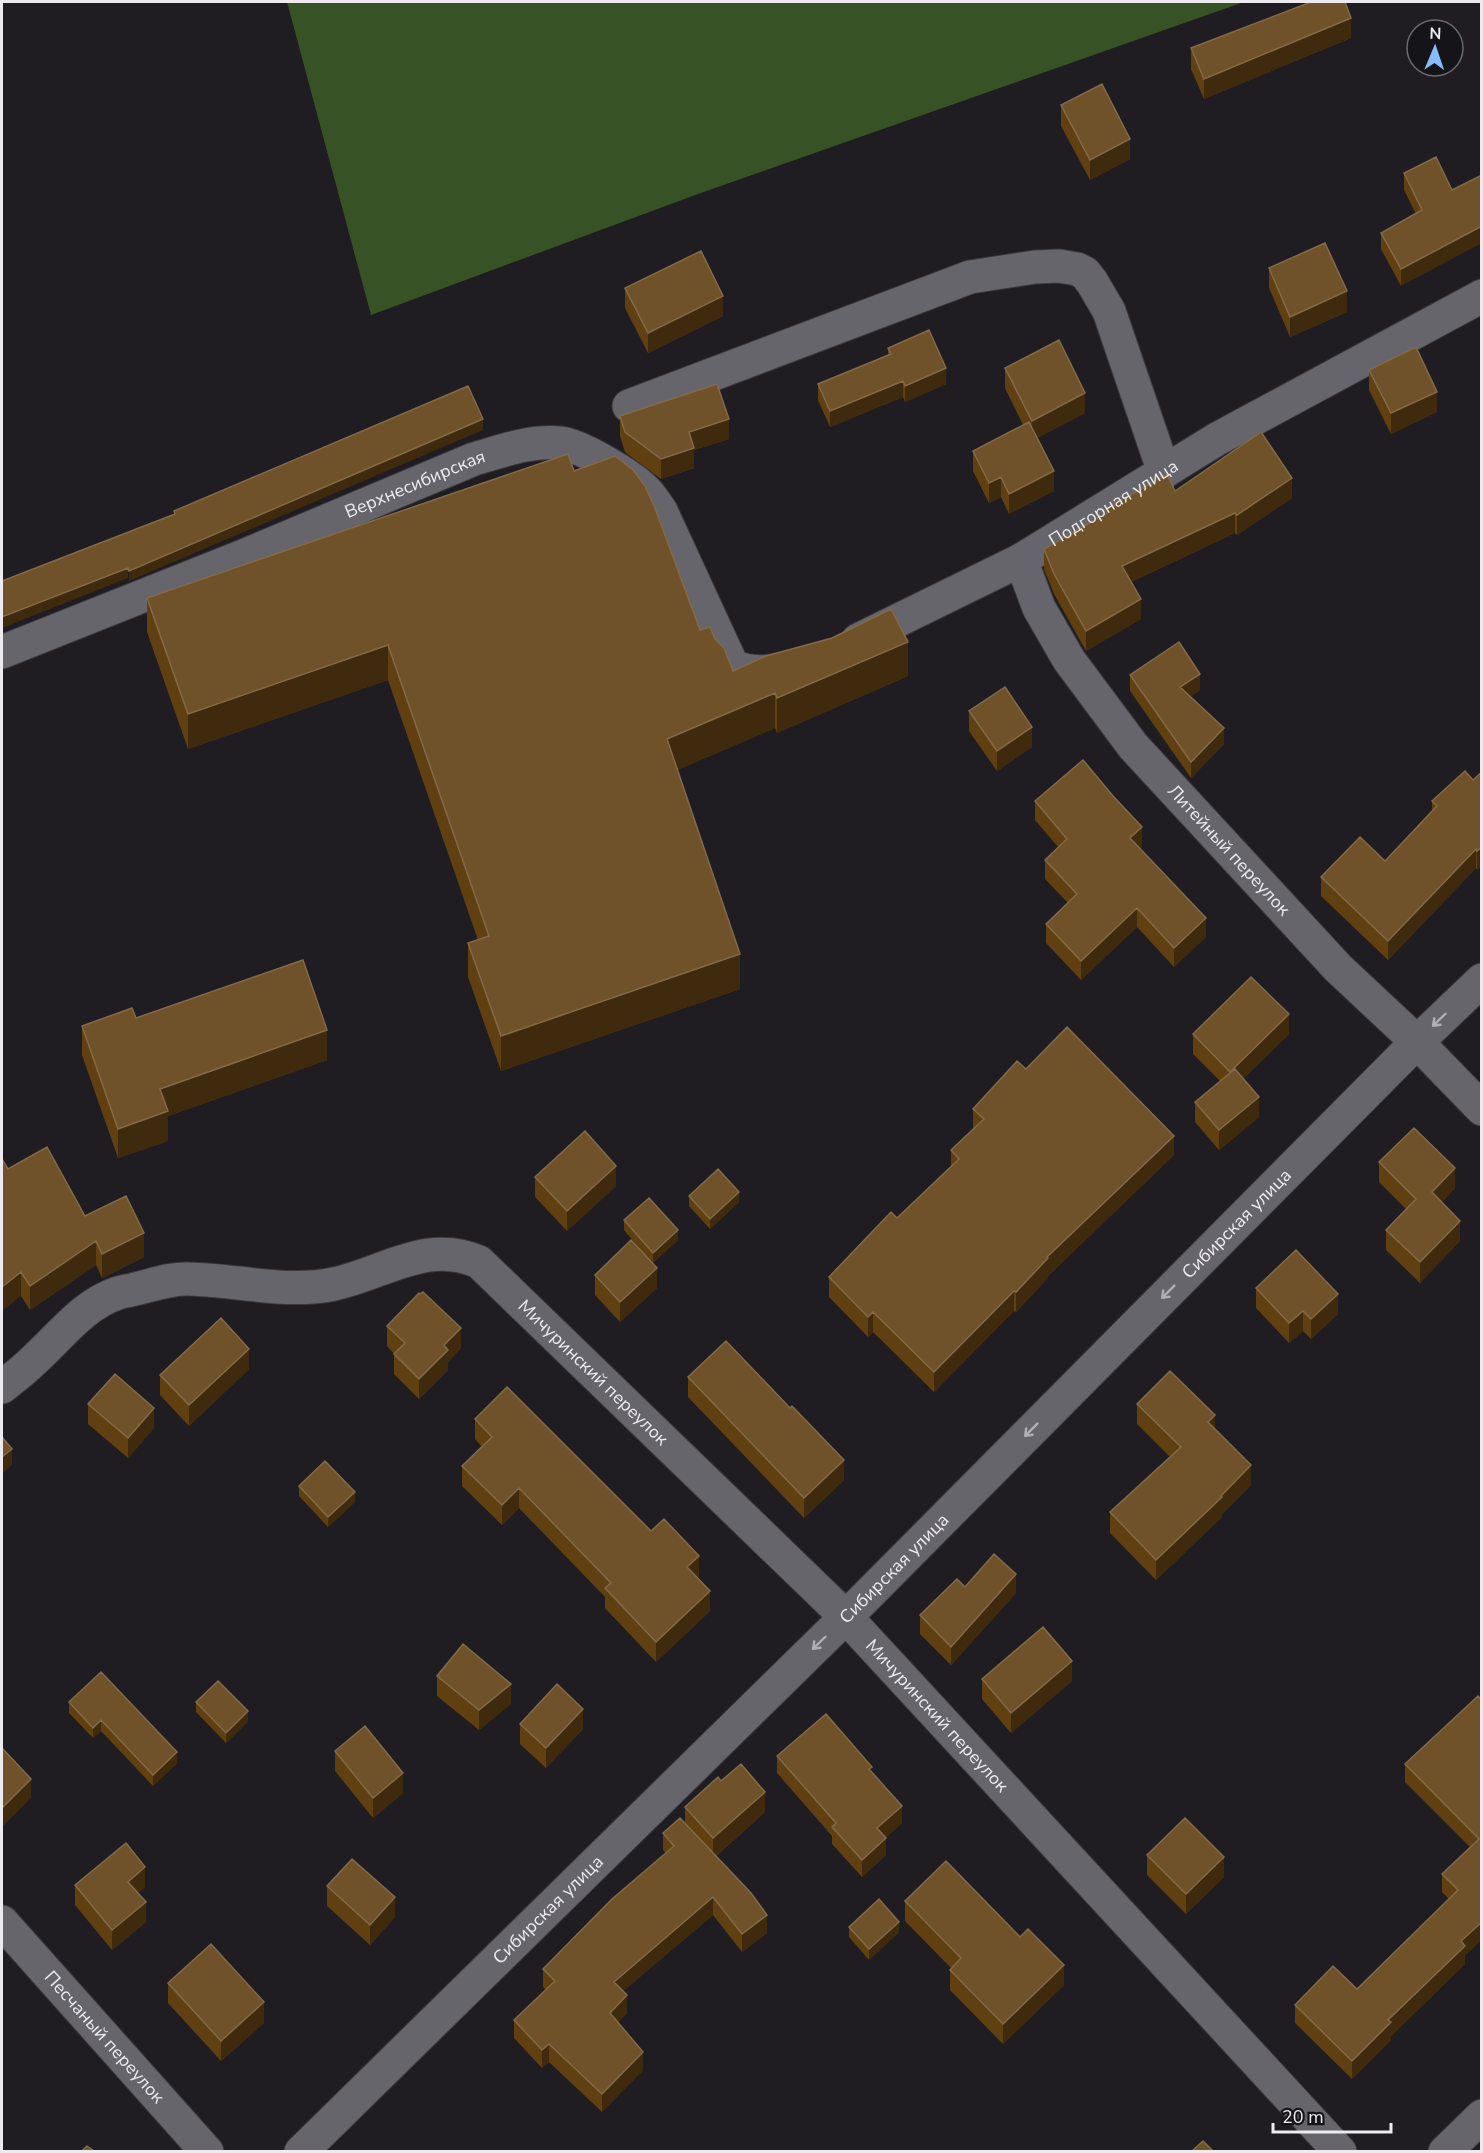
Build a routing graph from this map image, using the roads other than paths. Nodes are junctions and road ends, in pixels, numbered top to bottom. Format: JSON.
{"nodes":[{"id":1,"x":1482,"y":297,"type":"edge"},
{"id":2,"x":629,"y":406,"type":"dead end"},
{"id":3,"x":1164,"y":472,"type":"junction"},
{"id":4,"x":1021,"y":560,"type":"junction"},
{"id":5,"x":2,"y":652,"type":"edge"},
{"id":6,"x":732,"y":665,"type":"joint"},
{"id":7,"x":1482,"y":980,"type":"edge"},
{"id":8,"x":1417,"y":1042,"type":"junction"},
{"id":9,"x":1482,"y":1109,"type":"edge"},
{"id":10,"x":2,"y":1387,"type":"edge"},
{"id":11,"x":846,"y":1617,"type":"junction"},
{"id":12,"x":2,"y":1922,"type":"edge"},
{"id":13,"x":1482,"y":2116,"type":"edge"},
{"id":14,"x":207,"y":2151,"type":"edge"},
{"id":15,"x":301,"y":2151,"type":"edge"},
{"id":16,"x":1340,"y":2151,"type":"edge"},
{"id":17,"x":1445,"y":2151,"type":"edge"}],
"edges":[{"from":1,"to":3,"type":"street","name":"Подгорная улица"},
{"from":2,"to":3,"type":"street"},
{"from":3,"to":4,"type":"street","name":"Подгорная улица"},
{"from":4,"to":6,"type":"street","name":"Подгорная улица"},
{"from":4,"to":8,"type":"street","name":"Литейный переулок"},
{"from":5,"to":6,"type":"street","name":"Верхнесибирская"},
{"from":7,"to":8,"type":"street","name":"Сибирская улица","one_way":true},
{"from":8,"to":9,"type":"street","name":"Литейный переулок"},
{"from":8,"to":11,"type":"street","name":"Сибирская улица","one_way":true},
{"from":10,"to":11,"type":"street","name":"Мичуринский переулок"},
{"from":11,"to":15,"type":"street","name":"Сибирская улица","one_way":true},
{"from":11,"to":16,"type":"street","name":"Мичуринский переулок"},
{"from":12,"to":14,"type":"street","name":"Песчаный переулок"},
{"from":13,"to":17,"type":"street"}]}
